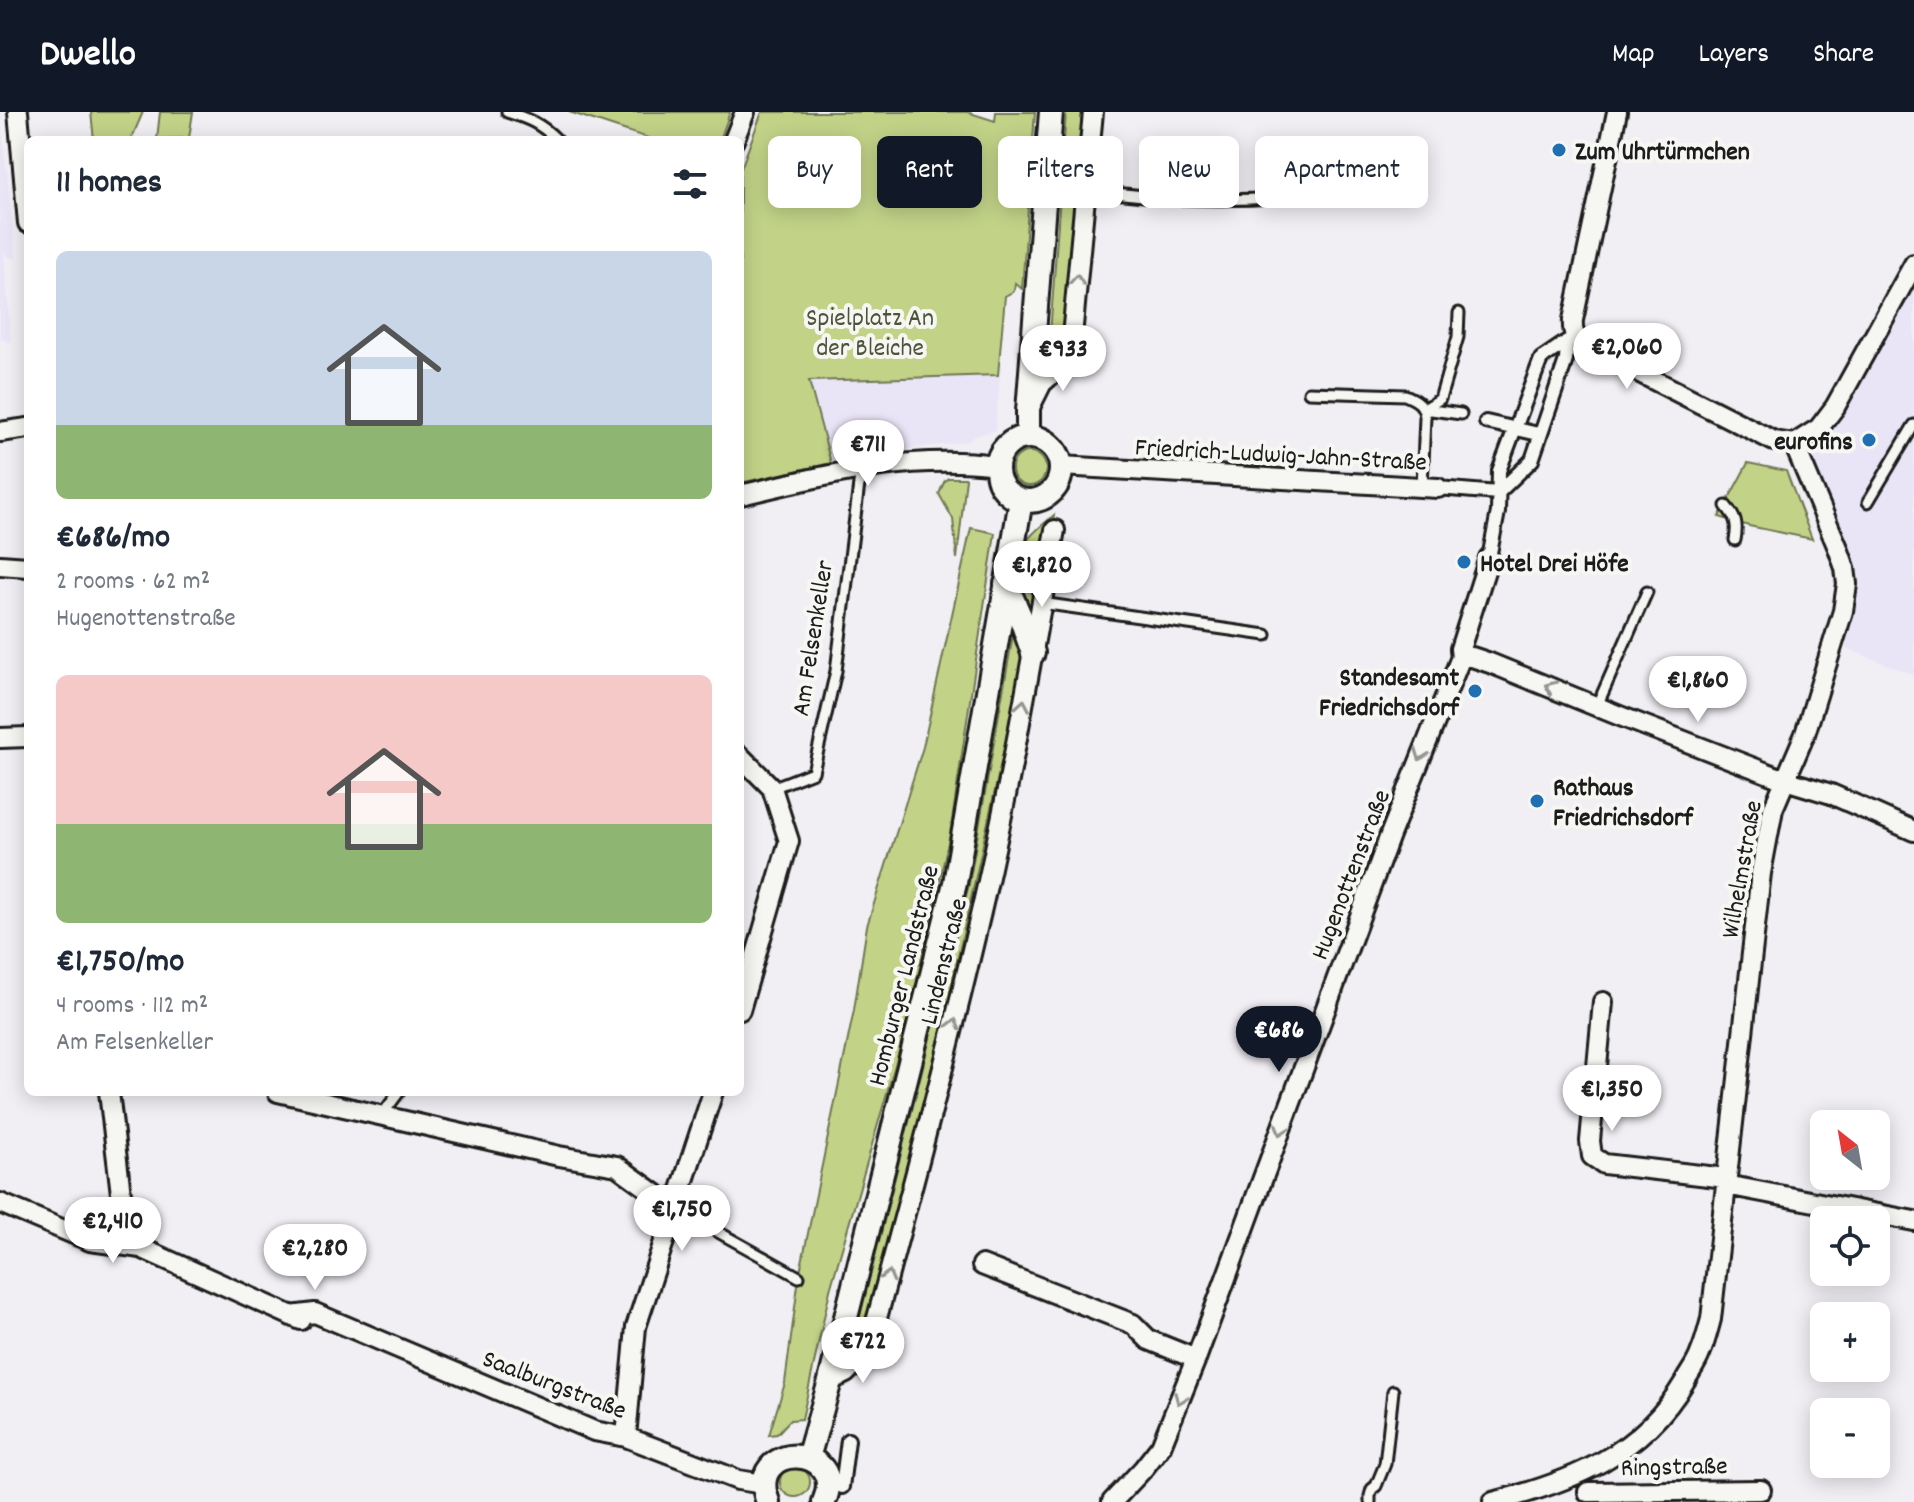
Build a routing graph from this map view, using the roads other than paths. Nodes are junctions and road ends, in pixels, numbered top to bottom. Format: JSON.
{"nodes":[{"id":1,"x":18,"y":112,"type":"edge"},
{"id":2,"x":507,"y":112,"type":"edge"},
{"id":3,"x":745,"y":112,"type":"edge"},
{"id":4,"x":1051,"y":112,"type":"edge"},
{"id":5,"x":1093,"y":112,"type":"edge"},
{"id":6,"x":1617,"y":112,"type":"edge"},
{"id":7,"x":535,"y":116,"type":"edge"},
{"id":8,"x":553,"y":136,"type":"edge"},
{"id":9,"x":736,"y":136,"type":"edge"},
{"id":10,"x":1091,"y":136,"type":"edge"},
{"id":11,"x":24,"y":179,"type":"edge"},
{"id":12,"x":1123,"y":195,"type":"edge"},
{"id":13,"x":1255,"y":200,"type":"edge"},
{"id":14,"x":1084,"y":208,"type":"edge"},
{"id":15,"x":1914,"y":264,"type":"edge"},
{"id":16,"x":1459,"y":313,"type":"dead end"},
{"id":17,"x":1571,"y":338,"type":"junction"},
{"id":18,"x":1538,"y":370,"type":"junction"},
{"id":19,"x":1554,"y":376,"type":"dead end"},
{"id":20,"x":1309,"y":392,"type":"dead end"},
{"id":21,"x":1527,"y":396,"type":"junction"},
{"id":22,"x":1552,"y":405,"type":"junction"},
{"id":23,"x":1424,"y":409,"type":"junction"},
{"id":24,"x":1028,"y":411,"type":"junction"},
{"id":25,"x":1461,"y":414,"type":"dead end"},
{"id":26,"x":1486,"y":422,"type":"dead end"},
{"id":27,"x":1914,"y":425,"type":"edge"},
{"id":28,"x":1515,"y":428,"type":"junction"},
{"id":29,"x":24,"y":429,"type":"edge"},
{"id":30,"x":0,"y":432,"type":"edge"},
{"id":31,"x":1534,"y":433,"type":"dead end"},
{"id":32,"x":1028,"y":437,"type":"junction"},
{"id":33,"x":1794,"y":444,"type":"junction"},
{"id":34,"x":997,"y":465,"type":"junction"},
{"id":35,"x":1061,"y":466,"type":"junction"},
{"id":36,"x":861,"y":468,"type":"junction"},
{"id":37,"x":1430,"y":487,"type":"junction"},
{"id":38,"x":1498,"y":493,"type":"junction"},
{"id":39,"x":744,"y":494,"type":"edge"},
{"id":40,"x":1021,"y":500,"type":"junction"},
{"id":41,"x":1868,"y":502,"type":"dead end"},
{"id":42,"x":1726,"y":506,"type":"dead end"},
{"id":43,"x":1055,"y":530,"type":"dead end"},
{"id":44,"x":1735,"y":540,"type":"dead end"},
{"id":45,"x":1489,"y":558,"type":"joint"},
{"id":46,"x":0,"y":565,"type":"edge"},
{"id":47,"x":24,"y":567,"type":"edge"},
{"id":48,"x":1006,"y":584,"type":"junction"},
{"id":49,"x":1647,"y":592,"type":"dead end"},
{"id":50,"x":1041,"y":603,"type":"junction"},
{"id":51,"x":1266,"y":635,"type":"dead end"},
{"id":52,"x":1033,"y":653,"type":"junction"},
{"id":53,"x":1461,"y":657,"type":"junction"},
{"id":54,"x":1597,"y":707,"type":"junction"},
{"id":55,"x":24,"y":737,"type":"edge"},
{"id":56,"x":0,"y":738,"type":"edge"},
{"id":57,"x":744,"y":760,"type":"edge"},
{"id":58,"x":1785,"y":780,"type":"junction"},
{"id":59,"x":772,"y":788,"type":"junction"},
{"id":60,"x":1914,"y":831,"type":"edge"},
{"id":61,"x":746,"y":973,"type":"edge"},
{"id":62,"x":1603,"y":1002,"type":"dead end"},
{"id":63,"x":109,"y":1096,"type":"edge"},
{"id":64,"x":296,"y":1096,"type":"edge"},
{"id":65,"x":396,"y":1096,"type":"edge"},
{"id":66,"x":712,"y":1096,"type":"edge"},
{"id":67,"x":382,"y":1115,"type":"junction"},
{"id":68,"x":1726,"y":1182,"type":"junction"},
{"id":69,"x":0,"y":1203,"type":"edge"},
{"id":70,"x":675,"y":1208,"type":"junction"},
{"id":71,"x":1914,"y":1221,"type":"edge"},
{"id":72,"x":127,"y":1245,"type":"junction"},
{"id":73,"x":982,"y":1265,"type":"dead end"},
{"id":74,"x":799,"y":1277,"type":"dead end"},
{"id":75,"x":1196,"y":1359,"type":"junction"},
{"id":76,"x":830,"y":1381,"type":"junction"},
{"id":77,"x":1393,"y":1391,"type":"dead end"},
{"id":78,"x":626,"y":1437,"type":"junction"},
{"id":79,"x":848,"y":1440,"type":"dead end"},
{"id":80,"x":808,"y":1458,"type":"junction"},
{"id":81,"x":1577,"y":1476,"type":"junction"},
{"id":82,"x":842,"y":1487,"type":"dead end"},
{"id":83,"x":1761,"y":1490,"type":"dead end"},
{"id":84,"x":766,"y":1493,"type":"edge"},
{"id":85,"x":1588,"y":1497,"type":"edge"},
{"id":86,"x":824,"y":1502,"type":"edge"},
{"id":87,"x":1112,"y":1502,"type":"edge"},
{"id":88,"x":1370,"y":1502,"type":"edge"},
{"id":89,"x":1493,"y":1502,"type":"edge"}],
"edges":[{"from":1,"to":11,"type":"street"},
{"from":2,"to":7,"type":"lane"},
{"from":3,"to":9,"type":"street"},
{"from":4,"to":24,"type":"street"},
{"from":5,"to":10,"type":"street"},
{"from":6,"to":17,"type":"street"},
{"from":7,"to":8,"type":"lane"},
{"from":12,"to":13,"type":"lane"},
{"from":24,"to":14,"type":"street","one_way":true},
{"from":15,"to":33,"type":"street"},
{"from":16,"to":23,"type":"lane"},
{"from":17,"to":18,"type":"street"},
{"from":17,"to":22,"type":"street"},
{"from":17,"to":33,"type":"street"},
{"from":18,"to":19,"type":"street"},
{"from":18,"to":21,"type":"street","name":"Hugenottenstraße"},
{"from":20,"to":23,"type":"lane"},
{"from":21,"to":22,"type":"street"},
{"from":21,"to":28,"type":"street","name":"Hugenottenstraße"},
{"from":22,"to":38,"type":"street"},
{"from":23,"to":25,"type":"lane"},
{"from":23,"to":37,"type":"lane"},
{"from":24,"to":32,"type":"street"},
{"from":26,"to":28,"type":"street"},
{"from":27,"to":41,"type":"lane"},
{"from":28,"to":31,"type":"street"},
{"from":28,"to":38,"type":"street","name":"Hugenottenstraße"},
{"from":29,"to":30,"type":"street"},
{"from":32,"to":34,"type":"street"},
{"from":32,"to":35,"type":"street"},
{"from":33,"to":58,"type":"street","name":"Wilhelmstraße"},
{"from":34,"to":36,"type":"street"},
{"from":34,"to":40,"type":"street"},
{"from":35,"to":37,"type":"street","name":"Friedrich-Ludwig-Jahn-Straße"},
{"from":35,"to":40,"type":"street"},
{"from":36,"to":39,"type":"street"},
{"from":36,"to":59,"type":"lane","name":"Am Felsenkeller"},
{"from":37,"to":38,"type":"street","name":"Friedrich-Ludwig-Jahn-Straße"},
{"from":38,"to":45,"type":"street","name":"Hugenottenstraße"},
{"from":40,"to":48,"type":"street","name":"Homburger Landstraße"},
{"from":42,"to":44,"type":"lane"},
{"from":43,"to":50,"type":"street","name":"Lindenstraße"},
{"from":45,"to":53,"type":"street","name":"Hugenottenstraße"},
{"from":46,"to":47,"type":"street"},
{"from":48,"to":52,"type":"street"},
{"from":48,"to":76,"type":"street","name":"Homburger Landstraße"},
{"from":49,"to":54,"type":"lane"},
{"from":50,"to":51,"type":"lane"},
{"from":50,"to":52,"type":"street","name":"Lindenstraße"},
{"from":76,"to":52,"type":"street","name":"Lindenstraße","one_way":true},
{"from":54,"to":53,"type":"street","one_way":true},
{"from":53,"to":75,"type":"street","name":"Hugenottenstraße","one_way":true},
{"from":54,"to":58,"type":"street"},
{"from":55,"to":56,"type":"street"},
{"from":57,"to":59,"type":"street"},
{"from":58,"to":60,"type":"street"},
{"from":58,"to":68,"type":"street","name":"Wilhelmstraße"},
{"from":59,"to":61,"type":"street"},
{"from":62,"to":68,"type":"street"},
{"from":63,"to":72,"type":"street"},
{"from":64,"to":67,"type":"street"},
{"from":65,"to":67,"type":"lane"},
{"from":66,"to":70,"type":"street"},
{"from":67,"to":70,"type":"street"},
{"from":68,"to":71,"type":"street"},
{"from":68,"to":81,"type":"street","name":"Wilhelmstraße"},
{"from":69,"to":72,"type":"street","name":"Saalburgstraße"},
{"from":70,"to":74,"type":"lane"},
{"from":70,"to":78,"type":"street"},
{"from":72,"to":78,"type":"street","name":"Saalburgstraße"},
{"from":73,"to":75,"type":"street"},
{"from":75,"to":87,"type":"street","name":"Hugenottenstraße","one_way":true},
{"from":76,"to":80,"type":"street","name":"Homburger Landstraße"},
{"from":77,"to":88,"type":"lane"},
{"from":78,"to":84,"type":"street","name":"Saalburgstraße"},
{"from":79,"to":82,"type":"street"},
{"from":80,"to":84,"type":"street"},
{"from":80,"to":86,"type":"street"},
{"from":81,"to":85,"type":"street","name":"Ringstraße"},
{"from":81,"to":89,"type":"street","name":"Wilhelmstraße"},
{"from":83,"to":85,"type":"street","name":"Ringstraße"}]}
